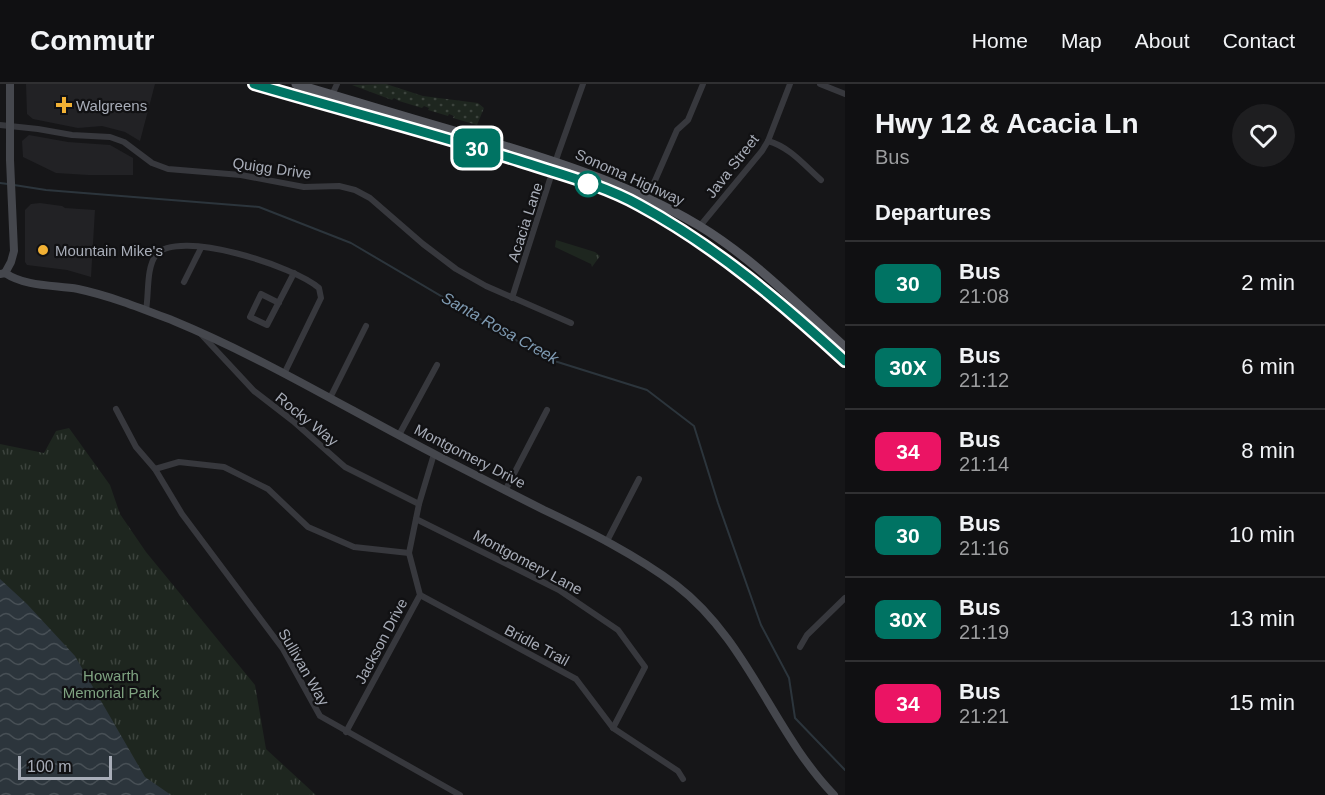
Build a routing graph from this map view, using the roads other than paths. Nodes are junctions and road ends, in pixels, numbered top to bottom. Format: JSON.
{"nodes":[{"id":1,"x":10,"y":84,"type":"edge"},
{"id":2,"x":254,"y":84,"type":"edge"},
{"id":3,"x":296,"y":84,"type":"edge"},
{"id":4,"x":338,"y":84,"type":"edge"},
{"id":5,"x":583,"y":84,"type":"edge"},
{"id":6,"x":704,"y":84,"type":"edge"},
{"id":7,"x":790,"y":84,"type":"edge"},
{"id":8,"x":820,"y":84,"type":"edge"},
{"id":9,"x":845,"y":94,"type":"edge"},
{"id":10,"x":332,"y":95,"type":"junction"},
{"id":11,"x":328,"y":106,"type":"junction"},
{"id":12,"x":0,"y":125,"type":"edge"},
{"id":13,"x":10,"y":126,"type":"junction"},
{"id":14,"x":768,"y":141,"type":"junction"},
{"id":15,"x":555,"y":166,"type":"junction"},
{"id":16,"x":821,"y":180,"type":"dead end"},
{"id":17,"x":645,"y":198,"type":"junction"},
{"id":18,"x":699,"y":226,"type":"junction"},
{"id":19,"x":201,"y":248,"type":"junction"},
{"id":20,"x":2,"y":273,"type":"edge"},
{"id":21,"x":294,"y":273,"type":"junction"},
{"id":22,"x":184,"y":282,"type":"dead end"},
{"id":23,"x":512,"y":298,"type":"junction"},
{"id":24,"x":279,"y":303,"type":"junction"},
{"id":25,"x":146,"y":310,"type":"junction"},
{"id":26,"x":572,"y":323,"type":"dead end"},
{"id":27,"x":366,"y":326,"type":"dead end"},
{"id":28,"x":197,"y":331,"type":"junction"},
{"id":29,"x":845,"y":347,"type":"edge"},
{"id":30,"x":845,"y":361,"type":"edge"},
{"id":31,"x":437,"y":365,"type":"dead end"},
{"id":32,"x":284,"y":374,"type":"junction"},
{"id":33,"x":330,"y":398,"type":"junction"},
{"id":34,"x":116,"y":409,"type":"dead end"},
{"id":35,"x":547,"y":410,"type":"dead end"},
{"id":36,"x":399,"y":435,"type":"junction"},
{"id":37,"x":434,"y":454,"type":"junction"},
{"id":38,"x":155,"y":469,"type":"junction"},
{"id":39,"x":639,"y":479,"type":"dead end"},
{"id":40,"x":505,"y":491,"type":"junction"},
{"id":41,"x":419,"y":504,"type":"junction"},
{"id":42,"x":416,"y":519,"type":"junction"},
{"id":43,"x":607,"y":541,"type":"junction"},
{"id":44,"x":409,"y":553,"type":"junction"},
{"id":45,"x":420,"y":595,"type":"junction"},
{"id":46,"x":845,"y":598,"type":"edge"},
{"id":47,"x":800,"y":647,"type":"dead end"},
{"id":48,"x":613,"y":728,"type":"junction"},
{"id":49,"x":346,"y":732,"type":"junction"},
{"id":50,"x":683,"y":779,"type":"dead end"},
{"id":51,"x":460,"y":795,"type":"edge"},
{"id":52,"x":834,"y":795,"type":"edge"}],
"edges":[{"from":1,"to":13,"type":"street"},
{"from":2,"to":11,"type":"main road","name":"Sonoma Highway"},
{"from":3,"to":10,"type":"main road","name":"Sonoma Highway"},
{"from":4,"to":10,"type":"street"},
{"from":5,"to":15,"type":"street","name":"Acacia Lane"},
{"from":6,"to":17,"type":"street"},
{"from":7,"to":14,"type":"street","name":"Java Street"},
{"from":8,"to":9,"type":"street"},
{"from":10,"to":11,"type":"main road"},
{"from":10,"to":15,"type":"main road","name":"Sonoma Highway"},
{"from":11,"to":15,"type":"main road","name":"Sonoma Highway"},
{"from":12,"to":13,"type":"street","name":"Quigg Drive"},
{"from":13,"to":20,"type":"street"},
{"from":13,"to":23,"type":"street","name":"Quigg Drive"},
{"from":14,"to":16,"type":"street"},
{"from":14,"to":18,"type":"street","name":"Java Street"},
{"from":15,"to":17,"type":"main road","name":"Sonoma Highway"},
{"from":15,"to":23,"type":"street","name":"Acacia Lane"},
{"from":15,"to":30,"type":"main road","name":"Sonoma Highway"},
{"from":17,"to":18,"type":"main road","name":"Sonoma Highway"},
{"from":18,"to":29,"type":"main road","name":"Sonoma Highway"},
{"from":19,"to":21,"type":"street"},
{"from":19,"to":22,"type":"street"},
{"from":19,"to":25,"type":"street"},
{"from":20,"to":25,"type":"street","name":"Montgomery Drive"},
{"from":21,"to":24,"type":"street"},
{"from":21,"to":32,"type":"street"},
{"from":23,"to":26,"type":"street","name":"Quigg Drive"},
{"from":24,"to":24,"type":"street"},
{"from":25,"to":28,"type":"street","name":"Montgomery Drive"},
{"from":27,"to":33,"type":"street"},
{"from":28,"to":32,"type":"street","name":"Montgomery Drive"},
{"from":28,"to":41,"type":"street","name":"Rocky Way"},
{"from":31,"to":36,"type":"street"},
{"from":32,"to":33,"type":"street","name":"Montgomery Drive"},
{"from":33,"to":36,"type":"street","name":"Montgomery Drive"},
{"from":34,"to":38,"type":"street","name":"Sullivan Way"},
{"from":35,"to":40,"type":"street"},
{"from":36,"to":37,"type":"street","name":"Montgomery Drive"},
{"from":37,"to":40,"type":"street","name":"Montgomery Drive"},
{"from":37,"to":41,"type":"street","name":"Jackson Drive"},
{"from":38,"to":44,"type":"street"},
{"from":38,"to":49,"type":"street","name":"Sullivan Way"},
{"from":39,"to":43,"type":"street"},
{"from":40,"to":43,"type":"street","name":"Montgomery Drive"},
{"from":41,"to":42,"type":"street","name":"Jackson Drive"},
{"from":42,"to":44,"type":"street","name":"Jackson Drive"},
{"from":42,"to":48,"type":"street","name":"Montgomery Lane"},
{"from":43,"to":52,"type":"street","name":"Montgomery Drive"},
{"from":44,"to":45,"type":"street","name":"Jackson Drive"},
{"from":45,"to":48,"type":"street","name":"Bridle Trail"},
{"from":45,"to":49,"type":"street","name":"Jackson Drive"},
{"from":46,"to":47,"type":"street"},
{"from":48,"to":50,"type":"street","name":"Bridle Trail"},
{"from":49,"to":51,"type":"street","name":"Sullivan Way"}]}
